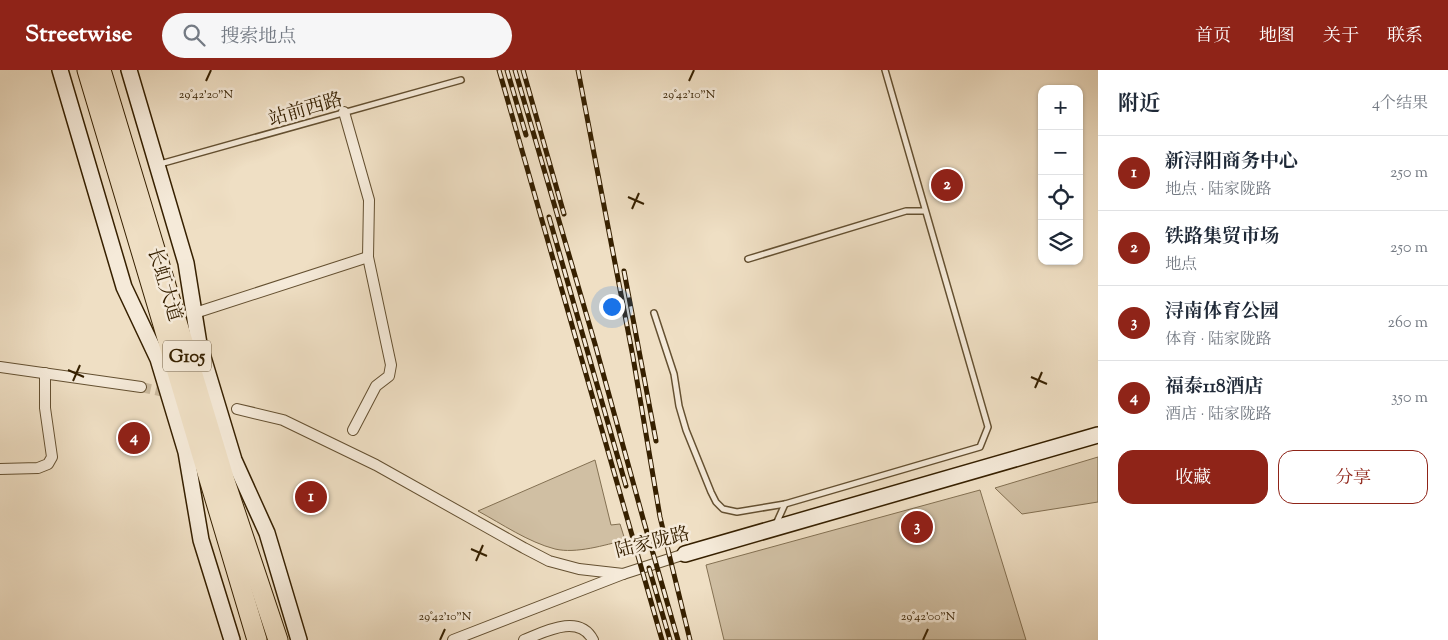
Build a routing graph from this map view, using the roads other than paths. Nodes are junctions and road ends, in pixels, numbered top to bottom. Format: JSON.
{"nodes":[{"id":1,"x":60,"y":70,"type":"edge"},
{"id":2,"x":87,"y":70,"type":"edge"},
{"id":3,"x":101,"y":70,"type":"edge"},
{"id":4,"x":129,"y":70,"type":"edge"},
{"id":5,"x":885,"y":70,"type":"edge"},
{"id":6,"x":461,"y":80,"type":"dead end"},
{"id":7,"x":344,"y":112,"type":"junction"},
{"id":8,"x":157,"y":164,"type":"junction"},
{"id":9,"x":925,"y":211,"type":"junction"},
{"id":10,"x":368,"y":256,"type":"junction"},
{"id":11,"x":748,"y":259,"type":"dead end"},
{"id":12,"x":194,"y":312,"type":"junction"},
{"id":13,"x":654,"y":313,"type":"dead end"},
{"id":14,"x":0,"y":367,"type":"edge"},
{"id":15,"x":45,"y":373,"type":"junction"},
{"id":16,"x":141,"y":387,"type":"tunnel mouth"},
{"id":17,"x":237,"y":409,"type":"dead end"},
{"id":18,"x":354,"y":430,"type":"dead end"},
{"id":19,"x":1098,"y":435,"type":"edge"},
{"id":20,"x":0,"y":469,"type":"edge"},
{"id":21,"x":785,"y":504,"type":"junction"},
{"id":22,"x":773,"y":529,"type":"junction"},
{"id":23,"x":685,"y":554,"type":"joint"},
{"id":24,"x":623,"y":574,"type":"junction"},
{"id":25,"x":232,"y":640,"type":"edge"},
{"id":26,"x":257,"y":640,"type":"edge"},
{"id":27,"x":278,"y":640,"type":"edge"},
{"id":28,"x":299,"y":640,"type":"edge"},
{"id":29,"x":453,"y":640,"type":"edge"},
{"id":30,"x":524,"y":640,"type":"edge"},
{"id":31,"x":593,"y":640,"type":"edge"}],
"edges":[{"from":1,"to":25,"type":"street"},
{"from":2,"to":26,"type":"highway","name":"长虹大道","number":"G105"},
{"from":3,"to":27,"type":"highway","name":"长虹大道","number":"G105"},
{"from":4,"to":8,"type":"street"},
{"from":5,"to":9,"type":"lane"},
{"from":6,"to":7,"type":"lane","name":"站前西路"},
{"from":7,"to":8,"type":"lane","name":"站前西路"},
{"from":7,"to":10,"type":"street"},
{"from":8,"to":12,"type":"street"},
{"from":9,"to":11,"type":"lane"},
{"from":9,"to":21,"type":"lane"},
{"from":10,"to":12,"type":"street"},
{"from":10,"to":18,"type":"street"},
{"from":12,"to":28,"type":"street"},
{"from":13,"to":21,"type":"lane"},
{"from":14,"to":15,"type":"street"},
{"from":15,"to":16,"type":"street"},
{"from":15,"to":20,"type":"street"},
{"from":17,"to":24,"type":"street","name":"陆家陇路"},
{"from":19,"to":22,"type":"street","name":"陆家陇路"},
{"from":21,"to":22,"type":"lane"},
{"from":22,"to":23,"type":"street","name":"陆家陇路"},
{"from":23,"to":24,"type":"street","name":"陆家陇路"},
{"from":24,"to":29,"type":"street"},
{"from":30,"to":31,"type":"street"}]}
